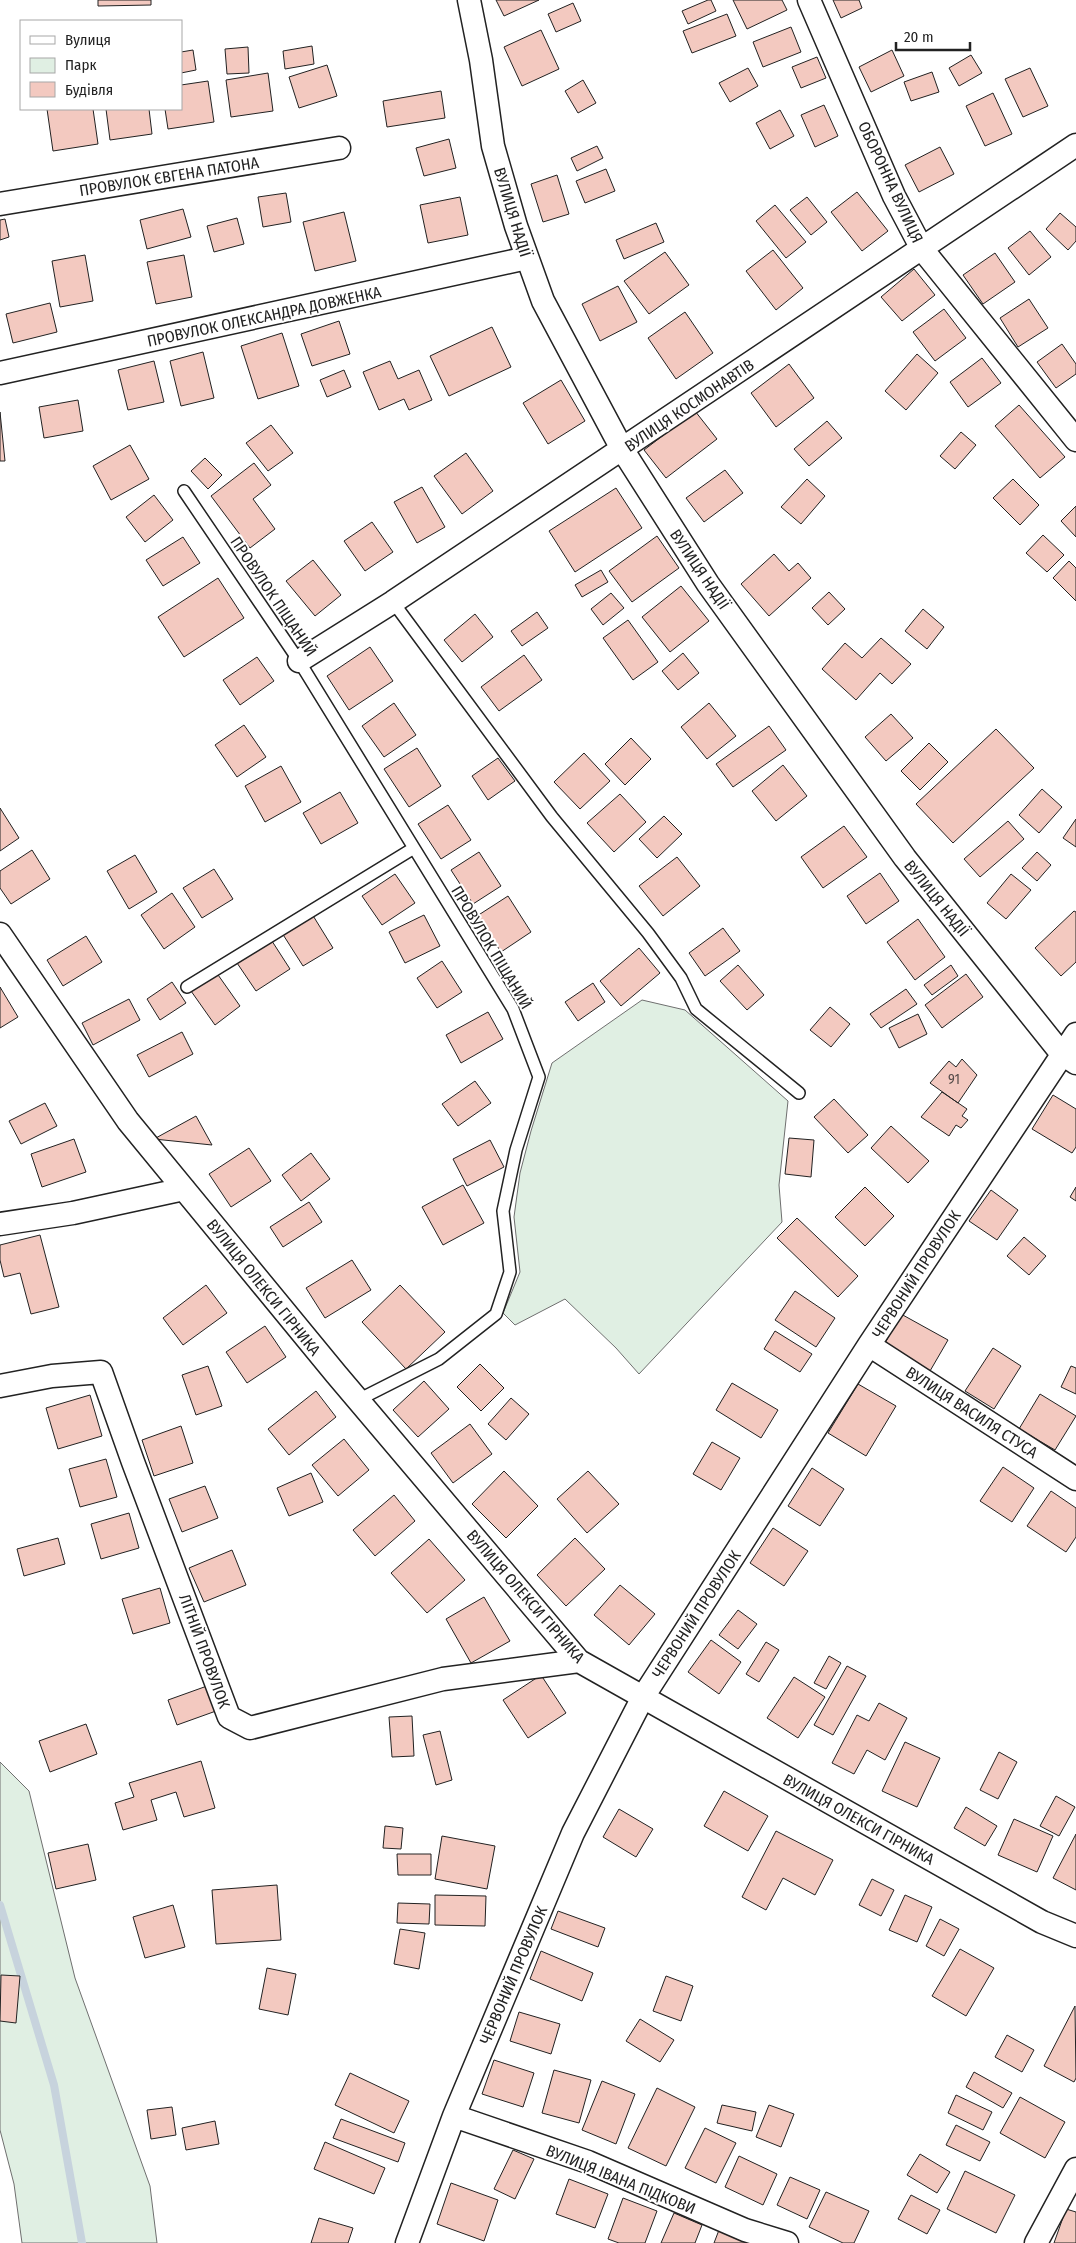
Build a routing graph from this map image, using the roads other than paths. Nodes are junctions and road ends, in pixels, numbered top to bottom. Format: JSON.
{"nodes":[{"id":1,"x":469,"y":0,"type":"edge"},
{"id":2,"x":809,"y":0,"type":"edge"},
{"id":3,"x":1076,"y":145,"type":"edge"},
{"id":4,"x":339,"y":148,"type":"dead end"},
{"id":5,"x":0,"y":204,"type":"edge"},
{"id":6,"x":922,"y":249,"type":"junction"},
{"id":7,"x":527,"y":258,"type":"junction"},
{"id":8,"x":0,"y":373,"type":"edge"},
{"id":9,"x":1076,"y":440,"type":"edge"},
{"id":10,"x":622,"y":449,"type":"junction"},
{"id":11,"x":184,"y":490,"type":"dead end"},
{"id":12,"x":393,"y":602,"type":"junction"},
{"id":13,"x":299,"y":660,"type":"junction"},
{"id":14,"x":414,"y":848,"type":"junction"},
{"id":15,"x":0,"y":934,"type":"edge"},
{"id":16,"x":187,"y":987,"type":"dead end"},
{"id":17,"x":1076,"y":1034,"type":"edge"},
{"id":18,"x":1069,"y":1058,"type":"edge"},
{"id":19,"x":799,"y":1093,"type":"dead end"},
{"id":20,"x":184,"y":1189,"type":"junction"},
{"id":21,"x":0,"y":1224,"type":"edge"},
{"id":22,"x":869,"y":1345,"type":"junction"},
{"id":23,"x":0,"y":1386,"type":"edge"},
{"id":24,"x":358,"y":1400,"type":"junction"},
{"id":25,"x":1076,"y":1479,"type":"edge"},
{"id":26,"x":579,"y":1661,"type":"junction"},
{"id":27,"x":643,"y":1697,"type":"junction"},
{"id":28,"x":1076,"y":1936,"type":"edge"},
{"id":29,"x":454,"y":2116,"type":"junction"},
{"id":30,"x":1076,"y":2169,"type":"edge"},
{"id":31,"x":407,"y":2243,"type":"edge"},
{"id":32,"x":787,"y":2243,"type":"edge"},
{"id":33,"x":1036,"y":2243,"type":"edge"}],
"edges":[{"from":1,"to":7,"type":"street","name":"ВУЛИЦЯ НАДІЇ"},
{"from":2,"to":6,"type":"street","name":"ОБОРОННА ВУЛИЦЯ"},
{"from":3,"to":6,"type":"street","name":"ВУЛИЦЯ КОСМОНАВТІВ"},
{"from":4,"to":5,"type":"street","name":"ПРОВУЛОК ЄВГЕНА ПАТОНА"},
{"from":6,"to":9,"type":"street","name":"ОБОРОННА ВУЛИЦЯ"},
{"from":6,"to":10,"type":"street","name":"ВУЛИЦЯ КОСМОНАВТІВ"},
{"from":7,"to":8,"type":"street","name":"ПРОВУЛОК ОЛЕКСАНДРА ДОВЖЕНКА"},
{"from":7,"to":10,"type":"street","name":"ВУЛИЦЯ НАДІЇ"},
{"from":10,"to":12,"type":"street","name":"ВУЛИЦЯ КОСМОНАВТІВ"},
{"from":10,"to":18,"type":"street","name":"ВУЛИЦЯ НАДІЇ"},
{"from":11,"to":13,"type":"lane","name":"ПРОВУЛОК ПІЩАНИЙ"},
{"from":12,"to":13,"type":"street","name":"ВУЛИЦЯ КОСМОНАВТІВ"},
{"from":12,"to":19,"type":"lane"},
{"from":13,"to":14,"type":"lane","name":"ПРОВУЛОК ПІЩАНИЙ"},
{"from":14,"to":16,"type":"lane"},
{"from":14,"to":24,"type":"lane","name":"ПРОВУЛОК ПІЩАНИЙ"},
{"from":15,"to":20,"type":"street","name":"ВУЛИЦЯ ОЛЕКСИ ГІРНИКА"},
{"from":17,"to":18,"type":"street","name":"ЧЕРВОНИЙ ПРОВУЛОК"},
{"from":18,"to":22,"type":"street","name":"ЧЕРВОНИЙ ПРОВУЛОК"},
{"from":20,"to":21,"type":"street"},
{"from":20,"to":24,"type":"street","name":"ВУЛИЦЯ ОЛЕКСИ ГІРНИКА"},
{"from":22,"to":25,"type":"street","name":"ВУЛИЦЯ ВАСИЛЯ СТУСА"},
{"from":22,"to":27,"type":"street","name":"ЧЕРВОНИЙ ПРОВУЛОК"},
{"from":23,"to":26,"type":"street","name":"ЛІТНІЙ ПРОВУЛОК"},
{"from":24,"to":26,"type":"street","name":"ВУЛИЦЯ ОЛЕКСИ ГІРНИКА"},
{"from":26,"to":27,"type":"street","name":"ВУЛИЦЯ ОЛЕКСИ ГІРНИКА"},
{"from":27,"to":28,"type":"street","name":"ВУЛИЦЯ ОЛЕКСИ ГІРНИКА"},
{"from":27,"to":29,"type":"street","name":"ЧЕРВОНИЙ ПРОВУЛОК"},
{"from":29,"to":31,"type":"street","name":"ЧЕРВОНИЙ ПРОВУЛОК"},
{"from":29,"to":32,"type":"street","name":"ВУЛИЦЯ ІВАНА ПІДКОВИ"},
{"from":30,"to":33,"type":"street"}]}
